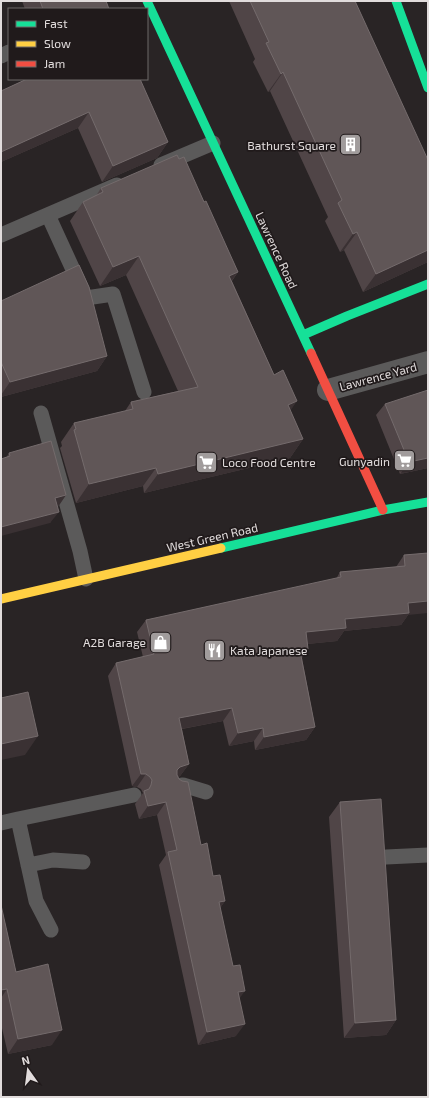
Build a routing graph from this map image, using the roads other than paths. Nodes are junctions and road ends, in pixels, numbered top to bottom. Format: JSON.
{"nodes":[{"id":1,"x":396,"y":1,"type":"edge"},
{"id":2,"x":148,"y":9,"type":"edge"},
{"id":3,"x":428,"y":88,"type":"edge"},
{"id":4,"x":213,"y":142,"type":"junction"},
{"id":5,"x":148,"y":171,"type":"edge"},
{"id":6,"x":127,"y":180,"type":"edge"},
{"id":7,"x":48,"y":215,"type":"junction"},
{"id":8,"x":1,"y":235,"type":"edge"},
{"id":9,"x":428,"y":284,"type":"edge"},
{"id":10,"x":303,"y":335,"type":"junction"},
{"id":11,"x":428,"y":362,"type":"edge"},
{"id":12,"x":328,"y":390,"type":"junction"},
{"id":13,"x":144,"y":392,"type":"dead end"},
{"id":14,"x":41,"y":413,"type":"dead end"},
{"id":15,"x":428,"y":502,"type":"edge"},
{"id":16,"x":383,"y":510,"type":"junction"},
{"id":17,"x":86,"y":579,"type":"junction"},
{"id":18,"x":1,"y":599,"type":"edge"},
{"id":19,"x":177,"y":786,"type":"edge"},
{"id":20,"x":206,"y":792,"type":"dead end"},
{"id":21,"x":134,"y":795,"type":"dead end"},
{"id":22,"x":18,"y":819,"type":"junction"},
{"id":23,"x":1,"y":823,"type":"edge"},
{"id":24,"x":428,"y":855,"type":"edge"},
{"id":25,"x":386,"y":857,"type":"edge"},
{"id":26,"x":83,"y":862,"type":"dead end"},
{"id":27,"x":28,"y":865,"type":"junction"},
{"id":28,"x":51,"y":930,"type":"dead end"}],
"edges":[{"from":1,"to":3,"type":"street"},
{"from":2,"to":4,"type":"street","name":"Lawrence Road"},
{"from":4,"to":5,"type":"lane"},
{"from":4,"to":10,"type":"street","name":"Lawrence Road"},
{"from":6,"to":7,"type":"lane"},
{"from":7,"to":8,"type":"lane"},
{"from":7,"to":13,"type":"lane"},
{"from":9,"to":10,"type":"street"},
{"from":10,"to":12,"type":"street","name":"Lawrence Road"},
{"from":11,"to":12,"type":"street","name":"Lawrence Yard"},
{"from":12,"to":16,"type":"street","name":"Lawrence Road"},
{"from":14,"to":17,"type":"lane"},
{"from":15,"to":16,"type":"street","name":"West Green Road"},
{"from":16,"to":17,"type":"street","name":"West Green Road"},
{"from":17,"to":18,"type":"street","name":"West Green Road"},
{"from":19,"to":20,"type":"lane"},
{"from":21,"to":22,"type":"lane"},
{"from":22,"to":23,"type":"lane"},
{"from":22,"to":27,"type":"lane"},
{"from":24,"to":25,"type":"lane"},
{"from":26,"to":27,"type":"lane"},
{"from":27,"to":28,"type":"lane"}]}
